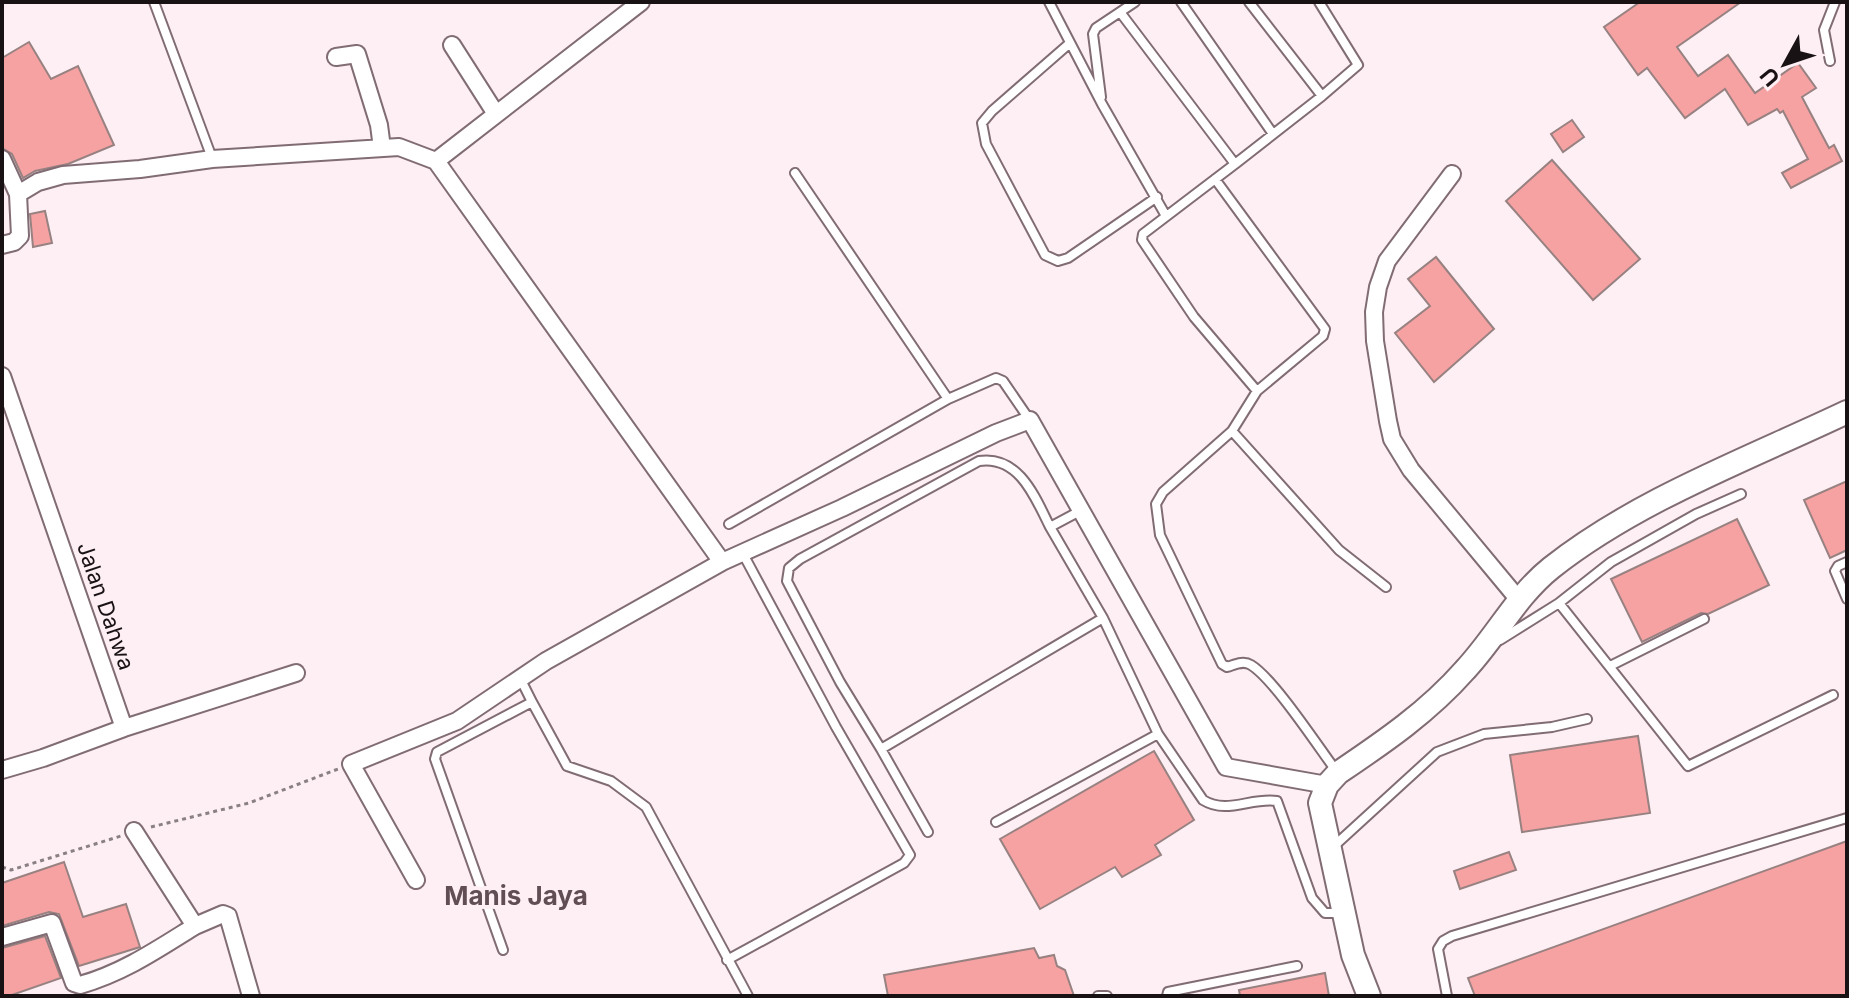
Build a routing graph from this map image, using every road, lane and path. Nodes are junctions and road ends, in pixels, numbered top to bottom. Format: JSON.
{"nodes":[{"id":1,"x":154,"y":2,"type":"edge"},
{"id":2,"x":641,"y":2,"type":"edge"},
{"id":3,"x":1049,"y":2,"type":"edge"},
{"id":4,"x":1135,"y":2,"type":"edge"},
{"id":5,"x":1181,"y":2,"type":"edge"},
{"id":6,"x":1249,"y":2,"type":"edge"},
{"id":7,"x":1319,"y":2,"type":"edge"},
{"id":8,"x":1835,"y":2,"type":"edge"},
{"id":9,"x":1120,"y":12,"type":"junction"},
{"id":10,"x":1070,"y":43,"type":"junction"},
{"id":11,"x":452,"y":45,"type":"dead end"},
{"id":12,"x":336,"y":57,"type":"dead end"},
{"id":13,"x":1830,"y":61,"type":"dead end"},
{"id":14,"x":1322,"y":96,"type":"junction"},
{"id":15,"x":1102,"y":104,"type":"junction"},
{"id":16,"x":496,"y":114,"type":"junction"},
{"id":17,"x":1273,"y":134,"type":"junction"},
{"id":18,"x":382,"y":148,"type":"junction"},
{"id":19,"x":2,"y":159,"type":"edge"},
{"id":20,"x":212,"y":159,"type":"junction"},
{"id":21,"x":436,"y":161,"type":"junction"},
{"id":22,"x":1235,"y":164,"type":"junction"},
{"id":23,"x":795,"y":173,"type":"dead end"},
{"id":24,"x":1452,"y":174,"type":"dead end"},
{"id":25,"x":1215,"y":179,"type":"junction"},
{"id":26,"x":18,"y":194,"type":"junction"},
{"id":27,"x":1157,"y":197,"type":"junction"},
{"id":28,"x":1166,"y":216,"type":"junction"},
{"id":29,"x":2,"y":245,"type":"edge"},
{"id":30,"x":2,"y":376,"type":"edge"},
{"id":31,"x":1257,"y":391,"type":"junction"},
{"id":32,"x":948,"y":399,"type":"junction"},
{"id":33,"x":1847,"y":412,"type":"edge"},
{"id":34,"x":1030,"y":420,"type":"junction"},
{"id":35,"x":1232,"y":431,"type":"junction"},
{"id":36,"x":1741,"y":494,"type":"dead end"},
{"id":37,"x":1080,"y":511,"type":"junction"},
{"id":38,"x":729,"y":524,"type":"dead end"},
{"id":39,"x":1050,"y":527,"type":"junction"},
{"id":40,"x":742,"y":552,"type":"junction"},
{"id":41,"x":722,"y":562,"type":"junction"},
{"id":42,"x":1847,"y":562,"type":"edge"},
{"id":43,"x":1386,"y":587,"type":"dead end"},
{"id":44,"x":1847,"y":599,"type":"edge"},
{"id":45,"x":1519,"y":600,"type":"junction"},
{"id":46,"x":1559,"y":603,"type":"junction"},
{"id":47,"x":1103,"y":618,"type":"junction"},
{"id":48,"x":1704,"y":619,"type":"dead end"},
{"id":49,"x":1480,"y":653,"type":"junction"},
{"id":50,"x":1610,"y":666,"type":"junction"},
{"id":51,"x":296,"y":673,"type":"dead end"},
{"id":52,"x":520,"y":678,"type":"junction"},
{"id":53,"x":1833,"y":695,"type":"dead end"},
{"id":54,"x":532,"y":702,"type":"junction"},
{"id":55,"x":1587,"y":719,"type":"dead end"},
{"id":56,"x":457,"y":721,"type":"junction"},
{"id":57,"x":124,"y":728,"type":"junction"},
{"id":58,"x":1158,"y":734,"type":"junction"},
{"id":59,"x":469,"y":737,"type":"junction"},
{"id":60,"x":881,"y":749,"type":"junction"},
{"id":61,"x":351,"y":764,"type":"junction"},
{"id":62,"x":2,"y":770,"type":"edge"},
{"id":63,"x":1332,"y":779,"type":"junction"},
{"id":64,"x":1847,"y":818,"type":"edge"},
{"id":65,"x":996,"y":822,"type":"dead end"},
{"id":66,"x":134,"y":831,"type":"junction"},
{"id":67,"x":928,"y":832,"type":"dead end"},
{"id":68,"x":1329,"y":850,"type":"junction"},
{"id":69,"x":2,"y":867,"type":"edge"},
{"id":70,"x":416,"y":880,"type":"dead end"},
{"id":71,"x":1343,"y":914,"type":"junction"},
{"id":72,"x":195,"y":926,"type":"junction"},
{"id":73,"x":2,"y":937,"type":"edge"},
{"id":74,"x":503,"y":950,"type":"dead end"},
{"id":75,"x":727,"y":960,"type":"junction"},
{"id":76,"x":1297,"y":966,"type":"dead end"},
{"id":77,"x":1444,"y":995,"type":"edge"},
{"id":78,"x":251,"y":996,"type":"edge"},
{"id":79,"x":748,"y":996,"type":"edge"},
{"id":80,"x":1098,"y":996,"type":"edge"},
{"id":81,"x":1107,"y":996,"type":"edge"},
{"id":82,"x":1167,"y":996,"type":"edge"},
{"id":83,"x":1369,"y":996,"type":"edge"}],
"edges":[{"from":1,"to":20,"type":"lane"},
{"from":2,"to":16,"type":"street"},
{"from":3,"to":10,"type":"lane"},
{"from":4,"to":9,"type":"lane"},
{"from":5,"to":17,"type":"lane"},
{"from":6,"to":14,"type":"lane"},
{"from":7,"to":14,"type":"lane"},
{"from":8,"to":13,"type":"lane"},
{"from":9,"to":15,"type":"lane"},
{"from":9,"to":22,"type":"lane"},
{"from":10,"to":15,"type":"lane"},
{"from":10,"to":27,"type":"lane"},
{"from":11,"to":16,"type":"street"},
{"from":12,"to":18,"type":"street"},
{"from":14,"to":17,"type":"lane"},
{"from":15,"to":27,"type":"lane"},
{"from":16,"to":21,"type":"street"},
{"from":17,"to":22,"type":"lane"},
{"from":18,"to":20,"type":"street"},
{"from":18,"to":21,"type":"street"},
{"from":19,"to":26,"type":"street"},
{"from":20,"to":26,"type":"street"},
{"from":21,"to":41,"type":"street"},
{"from":22,"to":25,"type":"lane"},
{"from":23,"to":32,"type":"lane"},
{"from":24,"to":45,"type":"street"},
{"from":25,"to":28,"type":"lane"},
{"from":25,"to":31,"type":"lane"},
{"from":26,"to":29,"type":"street"},
{"from":27,"to":28,"type":"lane"},
{"from":28,"to":31,"type":"lane"},
{"from":30,"to":57,"type":"street","name":"Jalan Dahwa"},
{"from":31,"to":35,"type":"lane"},
{"from":32,"to":34,"type":"lane"},
{"from":32,"to":38,"type":"lane"},
{"from":33,"to":45,"type":"street"},
{"from":34,"to":37,"type":"street"},
{"from":34,"to":40,"type":"street"},
{"from":35,"to":43,"type":"lane"},
{"from":35,"to":63,"type":"lane"},
{"from":36,"to":46,"type":"lane"},
{"from":37,"to":39,"type":"lane"},
{"from":37,"to":63,"type":"street"},
{"from":39,"to":47,"type":"lane"},
{"from":39,"to":60,"type":"lane"},
{"from":40,"to":41,"type":"street"},
{"from":40,"to":75,"type":"lane"},
{"from":41,"to":52,"type":"street"},
{"from":42,"to":44,"type":"lane"},
{"from":45,"to":49,"type":"street"},
{"from":46,"to":49,"type":"lane"},
{"from":46,"to":50,"type":"lane"},
{"from":47,"to":58,"type":"lane"},
{"from":47,"to":60,"type":"lane"},
{"from":48,"to":50,"type":"lane"},
{"from":49,"to":63,"type":"street"},
{"from":50,"to":53,"type":"lane"},
{"from":51,"to":57,"type":"street"},
{"from":52,"to":54,"type":"lane"},
{"from":52,"to":56,"type":"street"},
{"from":54,"to":59,"type":"lane"},
{"from":54,"to":75,"type":"lane"},
{"from":55,"to":68,"type":"lane"},
{"from":56,"to":59,"type":"lane"},
{"from":56,"to":61,"type":"street"},
{"from":57,"to":62,"type":"street"},
{"from":58,"to":65,"type":"lane"},
{"from":58,"to":71,"type":"lane"},
{"from":59,"to":74,"type":"lane"},
{"from":60,"to":67,"type":"lane"},
{"from":61,"to":66,"type":"path"},
{"from":61,"to":70,"type":"street"},
{"from":63,"to":68,"type":"street"},
{"from":64,"to":77,"type":"lane"},
{"from":66,"to":69,"type":"path"},
{"from":66,"to":72,"type":"street"},
{"from":68,"to":71,"type":"street"},
{"from":71,"to":83,"type":"street"},
{"from":72,"to":73,"type":"street"},
{"from":72,"to":78,"type":"street"},
{"from":75,"to":79,"type":"lane"},
{"from":76,"to":82,"type":"lane"},
{"from":80,"to":81,"type":"lane"}]}
